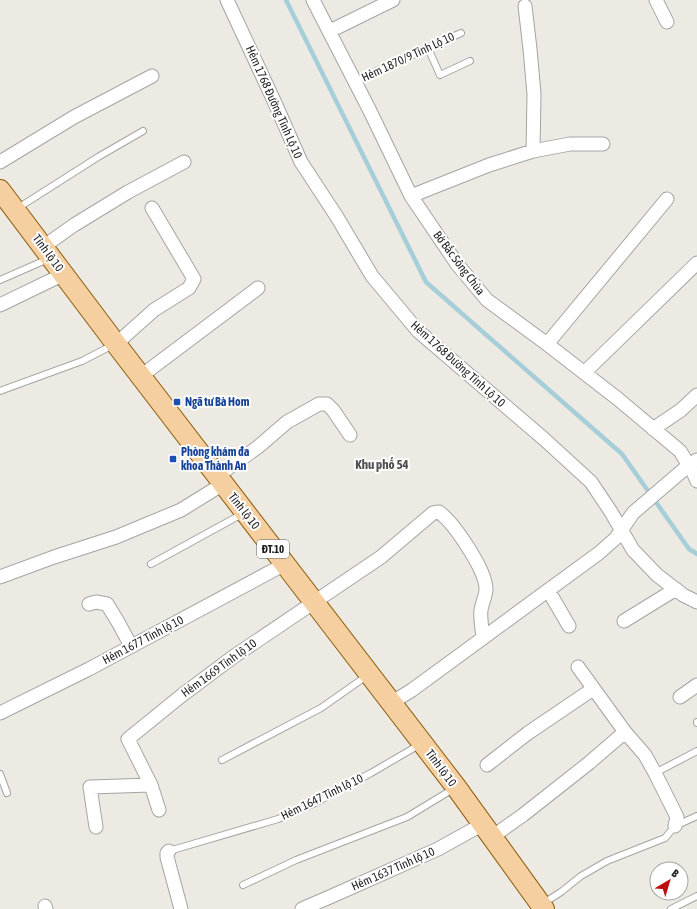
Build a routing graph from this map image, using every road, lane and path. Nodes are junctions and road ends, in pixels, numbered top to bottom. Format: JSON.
{"nodes":[{"id":1,"x":226,"y":0,"type":"edge"},
{"id":2,"x":313,"y":0,"type":"edge"},
{"id":3,"x":393,"y":0,"type":"edge"},
{"id":4,"x":656,"y":0,"type":"edge"},
{"id":5,"x":525,"y":6,"type":"dead end"},
{"id":6,"x":667,"y":22,"type":"dead end"},
{"id":7,"x":330,"y":31,"type":"junction"},
{"id":8,"x":460,"y":33,"type":"dead end"},
{"id":9,"x":428,"y":48,"type":"junction"},
{"id":10,"x":470,"y":61,"type":"dead end"},
{"id":11,"x":152,"y":76,"type":"dead end"},
{"id":12,"x":355,"y":82,"type":"junction"},
{"id":13,"x":143,"y":131,"type":"dead end"},
{"id":14,"x":603,"y":144,"type":"dead end"},
{"id":15,"x":533,"y":151,"type":"junction"},
{"id":16,"x":0,"y":162,"type":"edge"},
{"id":17,"x":184,"y":162,"type":"dead end"},
{"id":18,"x":0,"y":190,"type":"edge"},
{"id":19,"x":410,"y":196,"type":"junction"},
{"id":20,"x":667,"y":199,"type":"dead end"},
{"id":21,"x":152,"y":208,"type":"dead end"},
{"id":22,"x":15,"y":210,"type":"junction"},
{"id":23,"x":47,"y":252,"type":"junction"},
{"id":24,"x":697,"y":263,"type":"edge"},
{"id":25,"x":64,"y":274,"type":"junction"},
{"id":26,"x":0,"y":280,"type":"edge"},
{"id":27,"x":258,"y":288,"type":"dead end"},
{"id":28,"x":0,"y":305,"type":"edge"},
{"id":29,"x":116,"y":344,"type":"junction"},
{"id":30,"x":547,"y":344,"type":"junction"},
{"id":31,"x":584,"y":372,"type":"junction"},
{"id":32,"x":141,"y":376,"type":"junction"},
{"id":33,"x":0,"y":391,"type":"edge"},
{"id":34,"x":697,"y":395,"type":"edge"},
{"id":35,"x":654,"y":429,"type":"junction"},
{"id":36,"x":350,"y":435,"type":"dead end"},
{"id":37,"x":693,"y":462,"type":"edge"},
{"id":38,"x":220,"y":480,"type":"junction"},
{"id":39,"x":697,"y":481,"type":"edge"},
{"id":40,"x":245,"y":512,"type":"junction"},
{"id":41,"x":621,"y":529,"type":"junction"},
{"id":42,"x":151,"y":564,"type":"dead end"},
{"id":43,"x":285,"y":564,"type":"junction"},
{"id":44,"x":0,"y":577,"type":"edge"},
{"id":45,"x":676,"y":589,"type":"junction"},
{"id":46,"x":548,"y":590,"type":"junction"},
{"id":47,"x":314,"y":602,"type":"junction"},
{"id":48,"x":697,"y":602,"type":"edge"},
{"id":49,"x":89,"y":604,"type":"dead end"},
{"id":50,"x":624,"y":621,"type":"dead end"},
{"id":51,"x":569,"y":626,"type":"dead end"},
{"id":52,"x":483,"y":637,"type":"junction"},
{"id":53,"x":131,"y":646,"type":"junction"},
{"id":54,"x":578,"y":667,"type":"dead end"},
{"id":55,"x":369,"y":674,"type":"junction"},
{"id":56,"x":697,"y":686,"type":"edge"},
{"id":57,"x":593,"y":689,"type":"junction"},
{"id":58,"x":680,"y":697,"type":"dead end"},
{"id":59,"x":392,"y":703,"type":"junction"},
{"id":60,"x":0,"y":713,"type":"edge"},
{"id":61,"x":625,"y":732,"type":"junction"},
{"id":62,"x":422,"y":743,"type":"junction"},
{"id":63,"x":697,"y":751,"type":"edge"},
{"id":64,"x":222,"y":760,"type":"dead end"},
{"id":65,"x":487,"y":765,"type":"dead end"},
{"id":66,"x":655,"y":773,"type":"junction"},
{"id":67,"x":0,"y":774,"type":"edge"},
{"id":68,"x":151,"y":785,"type":"junction"},
{"id":69,"x":456,"y":787,"type":"junction"},
{"id":70,"x":7,"y":793,"type":"dead end"},
{"id":71,"x":159,"y":810,"type":"dead end"},
{"id":72,"x":697,"y":816,"type":"edge"},
{"id":73,"x":96,"y":826,"type":"dead end"},
{"id":74,"x":675,"y":826,"type":"junction"},
{"id":75,"x":487,"y":830,"type":"junction"},
{"id":76,"x":169,"y":851,"type":"joint"},
{"id":77,"x":242,"y":885,"type":"dead end"},
{"id":78,"x":697,"y":896,"type":"edge"},
{"id":79,"x":543,"y":907,"type":"edge"},
{"id":80,"x":181,"y":909,"type":"edge"},
{"id":81,"x":302,"y":909,"type":"edge"},
{"id":82,"x":671,"y":909,"type":"edge"}],
"edges":[{"from":1,"to":41,"type":"street","name":"Hẻm 1768 Đường Tỉnh Lộ 10"},
{"from":2,"to":7,"type":"street","name":"Bờ Bắc Sông Chùa"},
{"from":3,"to":7,"type":"street"},
{"from":4,"to":6,"type":"street"},
{"from":5,"to":15,"type":"street"},
{"from":7,"to":12,"type":"street","name":"Bờ Bắc Sông Chùa"},
{"from":8,"to":9,"type":"lane","name":"Hẻm 1870/9 Tỉnh Lộ 10"},
{"from":9,"to":10,"type":"lane"},
{"from":9,"to":12,"type":"lane","name":"Hẻm 1870/9 Tỉnh Lộ 10"},
{"from":11,"to":16,"type":"street"},
{"from":12,"to":19,"type":"street","name":"Bờ Bắc Sông Chùa"},
{"from":13,"to":22,"type":"lane"},
{"from":14,"to":15,"type":"street"},
{"from":15,"to":19,"type":"street"},
{"from":17,"to":23,"type":"street"},
{"from":18,"to":22,"type":"main road","name":"Tỉnh lộ 10","number":"ĐT.10"},
{"from":19,"to":30,"type":"street","name":"Bờ Bắc Sông Chùa"},
{"from":20,"to":30,"type":"street"},
{"from":21,"to":29,"type":"street"},
{"from":22,"to":23,"type":"main road","name":"Tỉnh lộ 10","number":"ĐT.10"},
{"from":23,"to":25,"type":"main road","name":"Tỉnh lộ 10","number":"ĐT.10"},
{"from":23,"to":26,"type":"lane"},
{"from":24,"to":31,"type":"street"},
{"from":25,"to":28,"type":"street"},
{"from":25,"to":29,"type":"main road","name":"Tỉnh lộ 10","number":"ĐT.10"},
{"from":27,"to":32,"type":"street"},
{"from":29,"to":32,"type":"main road","name":"Tỉnh lộ 10","number":"ĐT.10"},
{"from":29,"to":33,"type":"lane"},
{"from":30,"to":31,"type":"street","name":"Bờ Bắc Sông Chùa"},
{"from":31,"to":35,"type":"street","name":"Bờ Bắc Sông Chùa"},
{"from":32,"to":38,"type":"main road","name":"Tỉnh lộ 10","number":"ĐT.10"},
{"from":34,"to":35,"type":"street"},
{"from":35,"to":37,"type":"street","name":"Bờ Bắc Sông Chùa"},
{"from":36,"to":38,"type":"street"},
{"from":37,"to":39,"type":"street","name":"Bờ Bắc Sông Chùa"},
{"from":37,"to":41,"type":"street"},
{"from":38,"to":40,"type":"main road","name":"Tỉnh lộ 10","number":"ĐT.10"},
{"from":38,"to":44,"type":"street"},
{"from":40,"to":42,"type":"lane"},
{"from":40,"to":43,"type":"main road","name":"Tỉnh lộ 10","number":"ĐT.10"},
{"from":41,"to":45,"type":"street","name":"Hẻm 1768 Đường Tỉnh Lộ 10"},
{"from":41,"to":46,"type":"street"},
{"from":43,"to":47,"type":"main road","name":"Tỉnh lộ 10","number":"ĐT.10"},
{"from":43,"to":53,"type":"street","name":"Hẻm 1677 Tỉnh lộ 10"},
{"from":45,"to":48,"type":"street","name":"Hẻm 1768 Đường Tỉnh Lộ 10"},
{"from":45,"to":50,"type":"street"},
{"from":46,"to":51,"type":"street"},
{"from":46,"to":52,"type":"street"},
{"from":47,"to":52,"type":"street","name":"Hẻm 1669 Tỉnh lộ 10"},
{"from":47,"to":55,"type":"main road","name":"Tỉnh lộ 10","number":"ĐT.10"},
{"from":47,"to":68,"type":"street","name":"Hẻm 1669 Tỉnh lộ 10"},
{"from":49,"to":53,"type":"street"},
{"from":52,"to":59,"type":"street"},
{"from":53,"to":60,"type":"street","name":"Hẻm 1677 Tỉnh lộ 10"},
{"from":54,"to":57,"type":"street"},
{"from":55,"to":59,"type":"main road","name":"Tỉnh lộ 10","number":"ĐT.10"},
{"from":55,"to":64,"type":"lane"},
{"from":56,"to":58,"type":"street"},
{"from":57,"to":61,"type":"street"},
{"from":57,"to":65,"type":"street"},
{"from":59,"to":62,"type":"main road","name":"Tỉnh lộ 10","number":"ĐT.10"},
{"from":61,"to":66,"type":"street"},
{"from":61,"to":75,"type":"street","name":"Hẻm 1637 Tỉnh lộ 10"},
{"from":62,"to":69,"type":"main road","name":"Tỉnh lộ 10","number":"ĐT.10"},
{"from":62,"to":76,"type":"lane","name":"Hẻm 1647 Tỉnh lộ 10"},
{"from":63,"to":66,"type":"lane"},
{"from":66,"to":74,"type":"street"},
{"from":67,"to":70,"type":"lane"},
{"from":68,"to":71,"type":"street"},
{"from":68,"to":73,"type":"street"},
{"from":69,"to":75,"type":"main road","name":"Tỉnh lộ 10","number":"ĐT.10"},
{"from":69,"to":77,"type":"lane"},
{"from":72,"to":74,"type":"lane"},
{"from":74,"to":79,"type":"lane"},
{"from":75,"to":79,"type":"main road","name":"Tỉnh lộ 10","number":"ĐT.10"},
{"from":75,"to":81,"type":"street","name":"Hẻm 1637 Tỉnh lộ 10"},
{"from":76,"to":80,"type":"street"},
{"from":78,"to":82,"type":"lane"}]}
